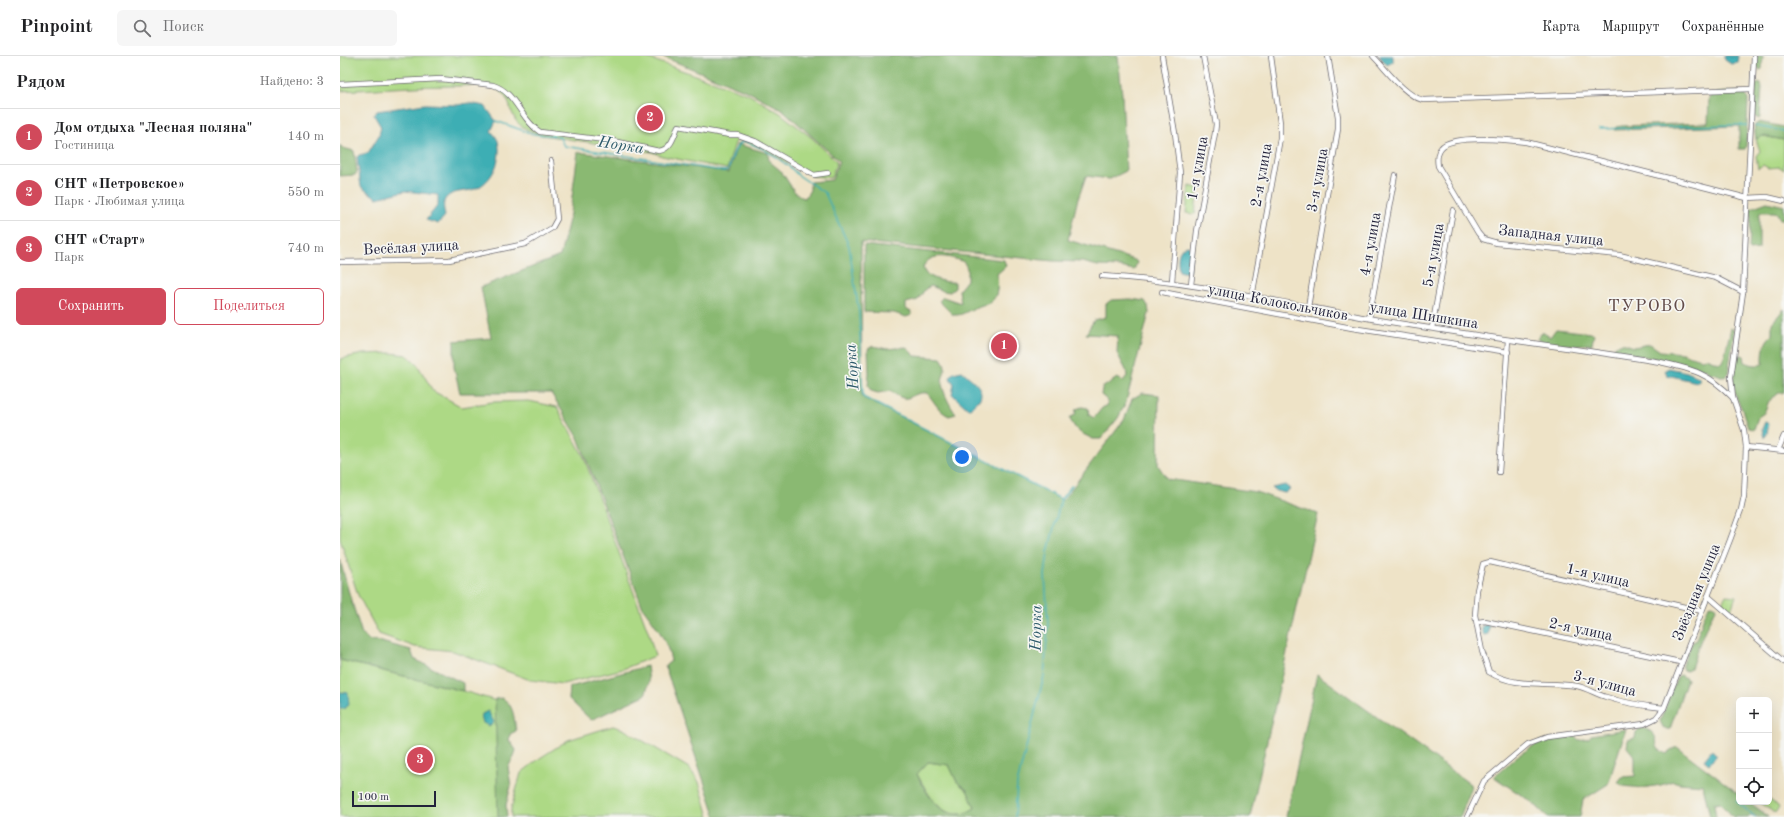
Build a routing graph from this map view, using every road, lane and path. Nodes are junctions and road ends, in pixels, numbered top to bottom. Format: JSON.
{"nodes":[{"id":1,"x":1162,"y":56,"type":"edge"},
{"id":2,"x":1202,"y":56,"type":"edge"},
{"id":3,"x":1271,"y":56,"type":"edge"},
{"id":4,"x":1328,"y":56,"type":"edge"},
{"id":5,"x":1373,"y":56,"type":"edge"},
{"id":6,"x":1754,"y":56,"type":"edge"},
{"id":7,"x":340,"y":84,"type":"edge"},
{"id":8,"x":1752,"y":89,"type":"junction"},
{"id":9,"x":551,"y":161,"type":"dead end"},
{"id":10,"x":828,"y":173,"type":"dead end"},
{"id":11,"x":1395,"y":175,"type":"dead end"},
{"id":12,"x":1747,"y":198,"type":"junction"},
{"id":13,"x":1784,"y":200,"type":"edge"},
{"id":14,"x":1453,"y":210,"type":"dead end"},
{"id":15,"x":340,"y":262,"type":"edge"},
{"id":16,"x":1102,"y":276,"type":"dead end"},
{"id":17,"x":1172,"y":282,"type":"junction"},
{"id":18,"x":1191,"y":285,"type":"junction"},
{"id":19,"x":1162,"y":292,"type":"dead end"},
{"id":20,"x":1743,"y":292,"type":"junction"},
{"id":21,"x":1252,"y":297,"type":"junction"},
{"id":22,"x":1308,"y":307,"type":"junction"},
{"id":23,"x":1369,"y":318,"type":"junction"},
{"id":24,"x":1432,"y":328,"type":"junction"},
{"id":25,"x":1508,"y":340,"type":"junction"},
{"id":26,"x":1508,"y":352,"type":"junction"},
{"id":27,"x":1733,"y":398,"type":"junction"},
{"id":28,"x":1784,"y":436,"type":"edge"},
{"id":29,"x":1746,"y":447,"type":"junction"},
{"id":30,"x":1778,"y":450,"type":"junction"},
{"id":31,"x":1784,"y":451,"type":"edge"},
{"id":32,"x":1499,"y":472,"type":"dead end"},
{"id":33,"x":1708,"y":596,"type":"junction"},
{"id":34,"x":1702,"y":611,"type":"junction"},
{"id":35,"x":1478,"y":622,"type":"junction"},
{"id":36,"x":1680,"y":662,"type":"junction"},
{"id":37,"x":1784,"y":662,"type":"edge"},
{"id":38,"x":1664,"y":708,"type":"junction"},
{"id":39,"x":1467,"y":817,"type":"edge"}],
"edges":[{"from":1,"to":17,"type":"street"},
{"from":2,"to":18,"type":"street","name":"1-я улица"},
{"from":3,"to":21,"type":"street","name":"2-я улица"},
{"from":4,"to":22,"type":"street","name":"3-я улица"},
{"from":5,"to":8,"type":"street"},
{"from":6,"to":8,"type":"street","name":"Звёздная улица"},
{"from":7,"to":10,"type":"street"},
{"from":8,"to":12,"type":"street","name":"Звёздная улица"},
{"from":9,"to":15,"type":"street","name":"Весёлая улица"},
{"from":11,"to":23,"type":"street","name":"4-я улица"},
{"from":12,"to":13,"type":"street"},
{"from":12,"to":20,"type":"street","name":"Звёздная улица"},
{"from":12,"to":20,"type":"street","name":"Западная улица"},
{"from":14,"to":24,"type":"street","name":"5-я улица"},
{"from":16,"to":17,"type":"street","name":"улица Шишкина"},
{"from":17,"to":18,"type":"street","name":"улица Шишкина"},
{"from":18,"to":21,"type":"street","name":"улица Шишкина"},
{"from":19,"to":26,"type":"street","name":"улица Колокольчиков"},
{"from":20,"to":27,"type":"street","name":"Звёздная улица"},
{"from":21,"to":22,"type":"street","name":"улица Шишкина"},
{"from":22,"to":23,"type":"street","name":"улица Шишкина"},
{"from":23,"to":24,"type":"street","name":"улица Шишкина"},
{"from":24,"to":25,"type":"street","name":"улица Шишкина"},
{"from":25,"to":26,"type":"street"},
{"from":25,"to":27,"type":"street","name":"улица Шишкина"},
{"from":26,"to":32,"type":"street"},
{"from":27,"to":29,"type":"street","name":"Звёздная улица"},
{"from":28,"to":30,"type":"street"},
{"from":29,"to":30,"type":"street"},
{"from":29,"to":33,"type":"street","name":"Звёздная улица"},
{"from":30,"to":31,"type":"street"},
{"from":33,"to":34,"type":"street","name":"Звёздная улица"},
{"from":33,"to":37,"type":"street"},
{"from":34,"to":35,"type":"street","name":"1-я улица"},
{"from":34,"to":36,"type":"street","name":"Звёздная улица"},
{"from":35,"to":36,"type":"street","name":"2-я улица"},
{"from":35,"to":38,"type":"street","name":"3-я улица"},
{"from":36,"to":38,"type":"street","name":"Звёздная улица"},
{"from":38,"to":39,"type":"street","name":"Звёздная улица"}]}
